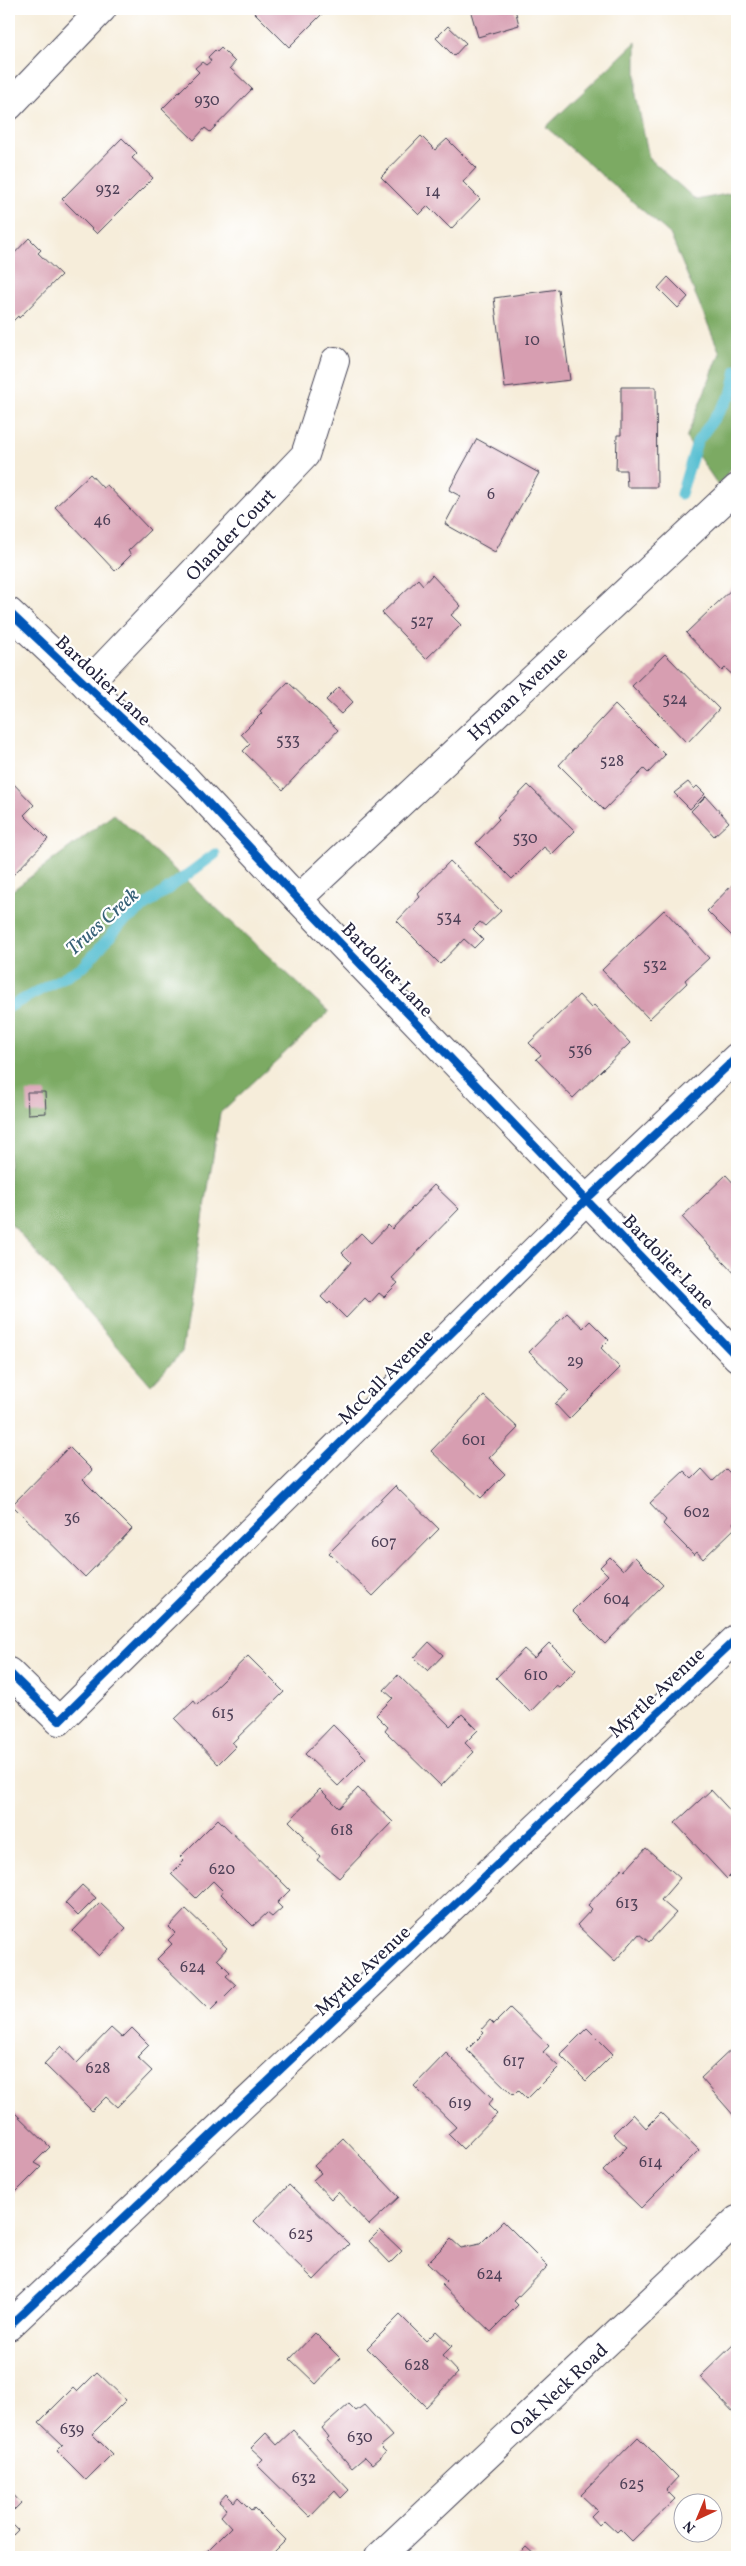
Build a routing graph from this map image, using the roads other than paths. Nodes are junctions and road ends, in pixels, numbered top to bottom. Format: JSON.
{"nodes":[{"id":1,"x":102,"y":9,"type":"edge"},
{"id":2,"x":9,"y":106,"type":"edge"},
{"id":3,"x":335,"y":361,"type":"dead end"},
{"id":4,"x":737,"y":488,"type":"edge"},
{"id":5,"x":9,"y":612,"type":"edge"},
{"id":6,"x":86,"y":685,"type":"junction"},
{"id":7,"x":298,"y":899,"type":"junction"},
{"id":8,"x":737,"y":1057,"type":"edge"},
{"id":9,"x":587,"y":1199,"type":"junction"},
{"id":10,"x":737,"y":1357,"type":"edge"},
{"id":11,"x":737,"y":1638,"type":"edge"},
{"id":12,"x":9,"y":1672,"type":"edge"},
{"id":13,"x":737,"y":2220,"type":"edge"},
{"id":14,"x":9,"y":2326,"type":"edge"},
{"id":15,"x":379,"y":2557,"type":"edge"}],
"edges":[{"from":1,"to":2,"type":"street"},
{"from":3,"to":6,"type":"street","name":"Olander Court"},
{"from":4,"to":7,"type":"street","name":"Hyman Avenue"},
{"from":5,"to":6,"type":"street","name":"Bardolier Lane"},
{"from":6,"to":7,"type":"street","name":"Bardolier Lane"},
{"from":7,"to":9,"type":"street","name":"Bardolier Lane"},
{"from":8,"to":9,"type":"street","name":"McCall Avenue"},
{"from":9,"to":10,"type":"street","name":"Bardolier Lane"},
{"from":9,"to":12,"type":"street","name":"McCall Avenue"},
{"from":11,"to":14,"type":"street","name":"Myrtle Avenue"},
{"from":13,"to":15,"type":"street","name":"Oak Neck Road"}]}
